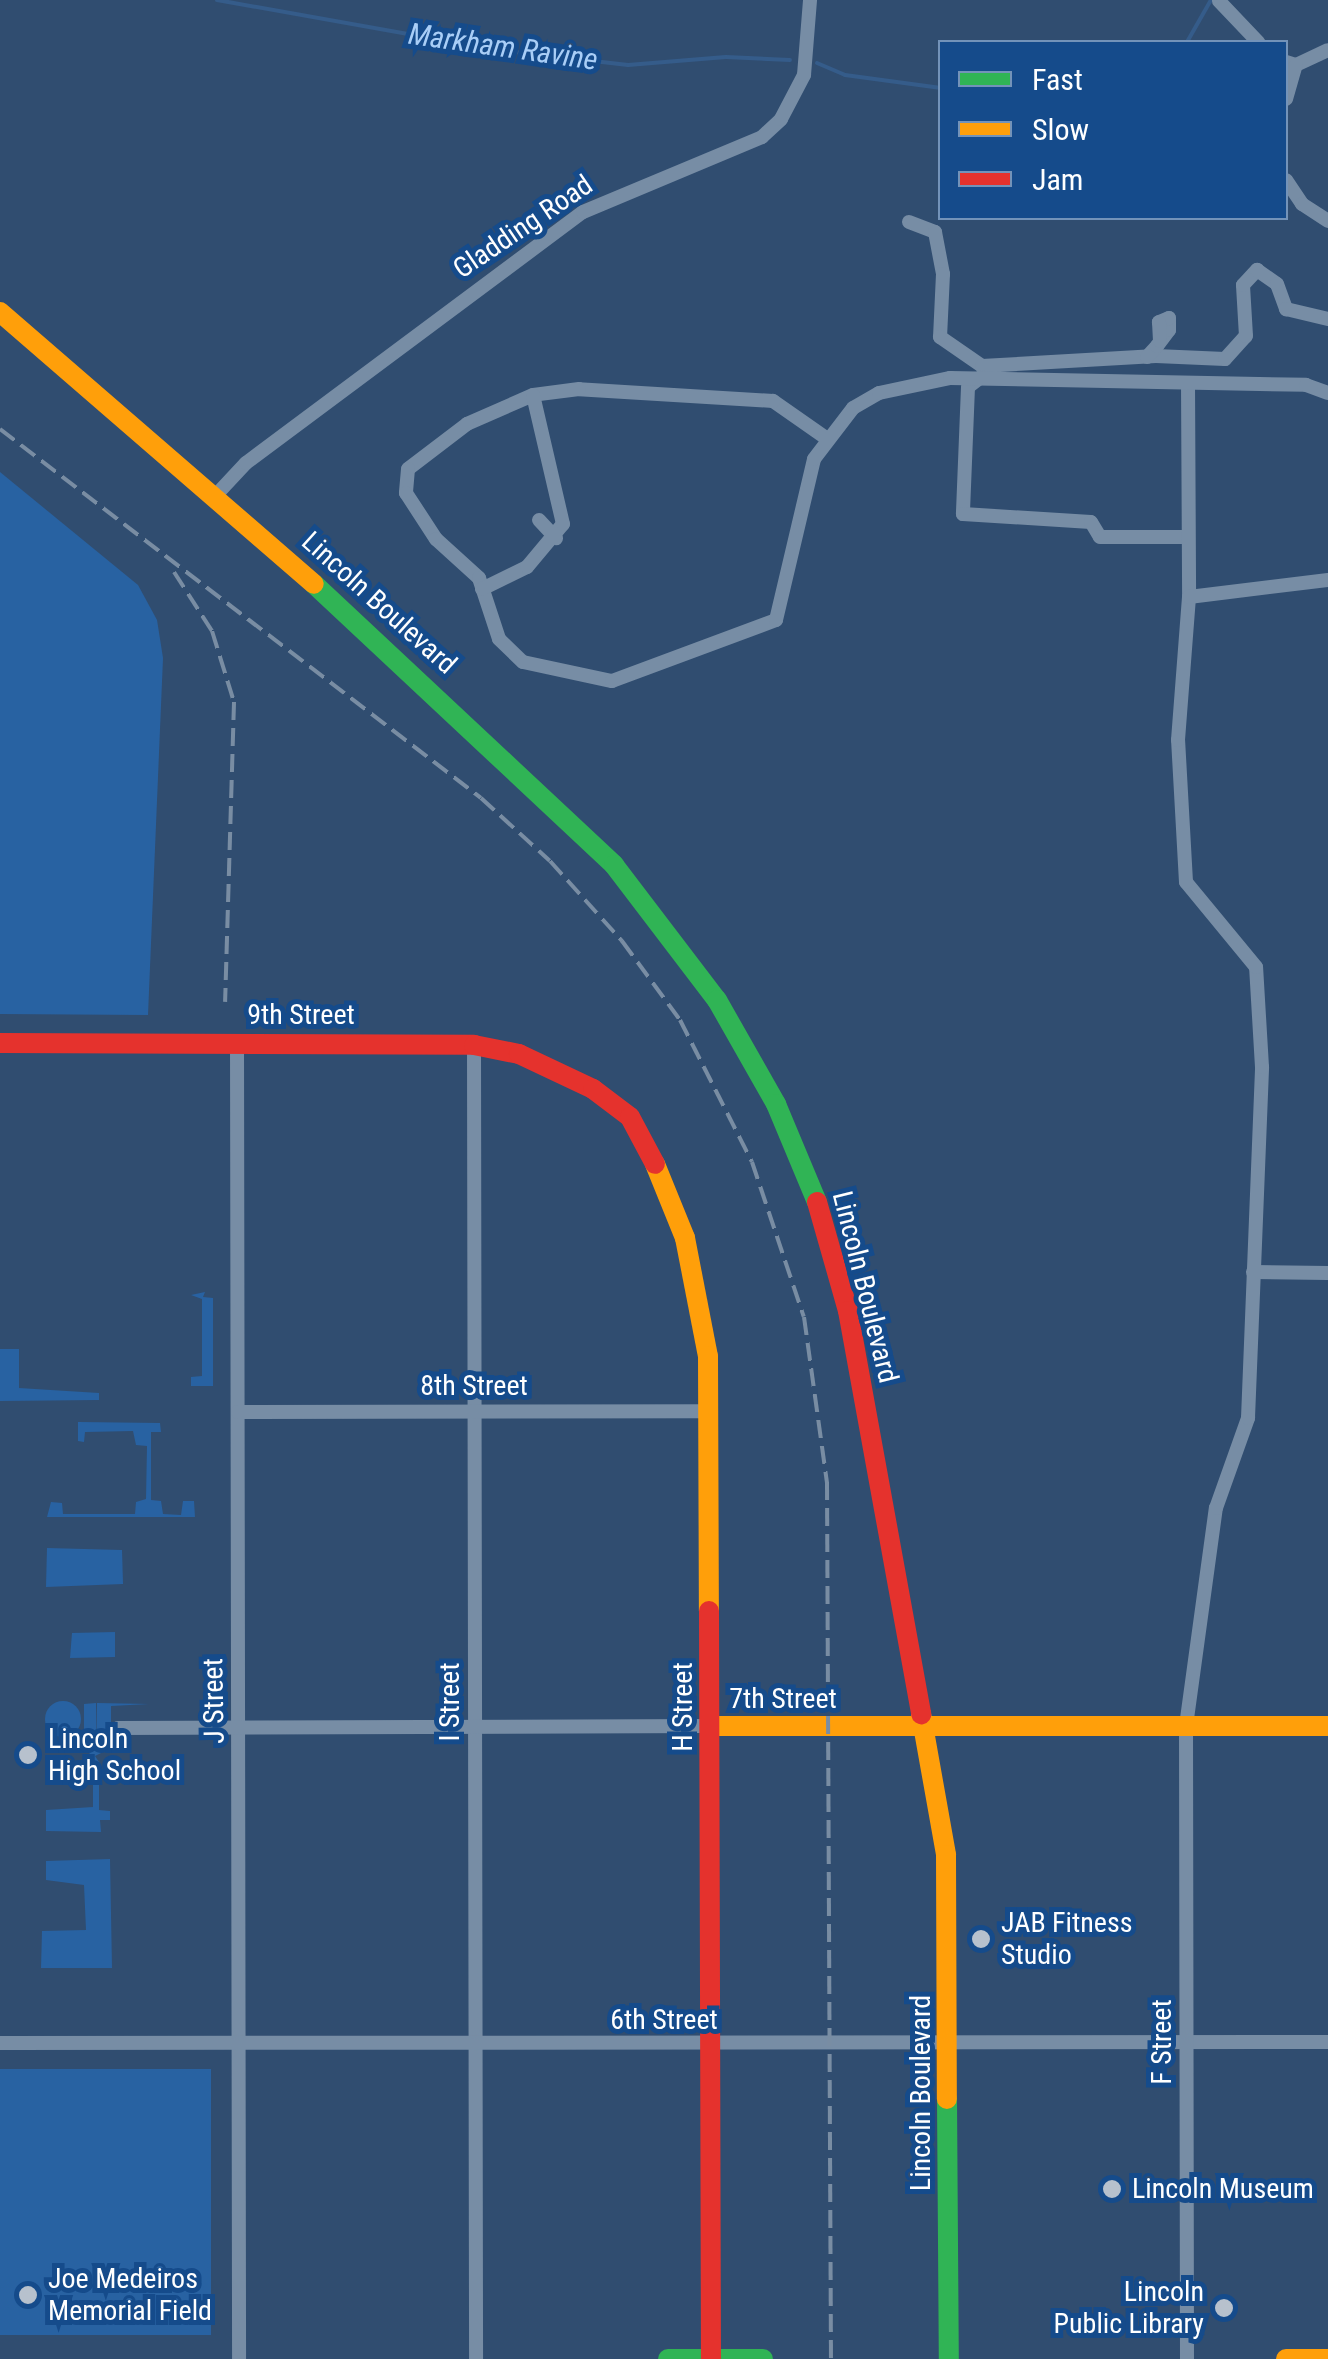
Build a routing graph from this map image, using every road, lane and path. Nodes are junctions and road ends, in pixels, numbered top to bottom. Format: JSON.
{"nodes":[{"id":1,"x":810,"y":0,"type":"edge"},
{"id":2,"x":1219,"y":1,"type":"edge"},
{"id":3,"x":1256,"y":40,"type":"edge"},
{"id":4,"x":1328,"y":50,"type":"edge"},
{"id":5,"x":1291,"y":64,"type":"edge"},
{"id":6,"x":1288,"y":183,"type":"edge"},
{"id":7,"x":909,"y":222,"type":"dead end"},
{"id":8,"x":1328,"y":222,"type":"edge"},
{"id":9,"x":0,"y":312,"type":"edge"},
{"id":10,"x":1328,"y":318,"type":"edge"},
{"id":11,"x":1160,"y":341,"type":"dead end"},
{"id":12,"x":1147,"y":357,"type":"junction"},
{"id":13,"x":981,"y":372,"type":"junction"},
{"id":14,"x":1188,"y":383,"type":"junction"},
{"id":15,"x":1328,"y":393,"type":"edge"},
{"id":16,"x":533,"y":396,"type":"junction"},
{"id":17,"x":826,"y":438,"type":"junction"},
{"id":18,"x":216,"y":494,"type":"junction"},
{"id":19,"x":539,"y":520,"type":"dead end"},
{"id":20,"x":1188,"y":537,"type":"junction"},
{"id":21,"x":556,"y":538,"type":"junction"},
{"id":22,"x":1328,"y":580,"type":"edge"},
{"id":23,"x":482,"y":589,"type":"junction"},
{"id":24,"x":1189,"y":596,"type":"junction"},
{"id":25,"x":237,"y":1042,"type":"junction"},
{"id":26,"x":0,"y":1044,"type":"edge"},
{"id":27,"x":474,"y":1045,"type":"junction"},
{"id":28,"x":594,"y":1089,"type":"joint"},
{"id":29,"x":1253,"y":1272,"type":"junction"},
{"id":30,"x":1328,"y":1274,"type":"edge"},
{"id":31,"x":710,"y":1411,"type":"junction"},
{"id":32,"x":238,"y":1412,"type":"junction"},
{"id":33,"x":474,"y":1412,"type":"junction"},
{"id":34,"x":475,"y":1726,"type":"junction"},
{"id":35,"x":711,"y":1726,"type":"junction"},
{"id":36,"x":924,"y":1726,"type":"junction"},
{"id":37,"x":1186,"y":1726,"type":"junction"},
{"id":38,"x":1328,"y":1726,"type":"edge"},
{"id":39,"x":118,"y":1728,"type":"dead end"},
{"id":40,"x":240,"y":1728,"type":"junction"},
{"id":41,"x":1186,"y":2042,"type":"junction"},
{"id":42,"x":1328,"y":2042,"type":"edge"},
{"id":43,"x":0,"y":2043,"type":"edge"},
{"id":44,"x":239,"y":2043,"type":"junction"},
{"id":45,"x":948,"y":2043,"type":"junction"},
{"id":46,"x":475,"y":2044,"type":"junction"},
{"id":47,"x":712,"y":2045,"type":"junction"},
{"id":48,"x":239,"y":2359,"type":"edge"},
{"id":49,"x":476,"y":2359,"type":"edge"},
{"id":50,"x":668,"y":2359,"type":"edge"},
{"id":51,"x":711,"y":2359,"type":"edge"},
{"id":52,"x":763,"y":2359,"type":"edge"},
{"id":53,"x":949,"y":2359,"type":"edge"},
{"id":54,"x":1187,"y":2359,"type":"edge"},
{"id":55,"x":1286,"y":2359,"type":"edge"},
{"id":56,"x":1328,"y":2359,"type":"edge"}],
"edges":[{"from":1,"to":18,"type":"street","name":"Gladding Road"},
{"from":2,"to":3,"type":"street"},
{"from":4,"to":5,"type":"street"},
{"from":6,"to":8,"type":"street"},
{"from":7,"to":13,"type":"street"},
{"from":9,"to":18,"type":"street","name":"Lincoln Boulevard"},
{"from":10,"to":12,"type":"street"},
{"from":11,"to":12,"type":"street"},
{"from":12,"to":13,"type":"street"},
{"from":13,"to":14,"type":"street"},
{"from":13,"to":17,"type":"street"},
{"from":13,"to":20,"type":"street"},
{"from":14,"to":15,"type":"street"},
{"from":14,"to":20,"type":"street","name":"F Street"},
{"from":16,"to":17,"type":"street"},
{"from":16,"to":21,"type":"street"},
{"from":16,"to":23,"type":"street"},
{"from":17,"to":23,"type":"street"},
{"from":18,"to":36,"type":"street","name":"Lincoln Boulevard"},
{"from":19,"to":21,"type":"street"},
{"from":20,"to":24,"type":"street","name":"F Street"},
{"from":21,"to":23,"type":"street"},
{"from":22,"to":24,"type":"street"},
{"from":24,"to":29,"type":"street","name":"F Street"},
{"from":25,"to":26,"type":"street","name":"9th Street"},
{"from":25,"to":27,"type":"street","name":"9th Street"},
{"from":25,"to":32,"type":"street","name":"J Street"},
{"from":27,"to":28,"type":"street","name":"9th Street"},
{"from":27,"to":33,"type":"street","name":"I Street"},
{"from":28,"to":31,"type":"street","name":"H Street"},
{"from":29,"to":30,"type":"street"},
{"from":29,"to":37,"type":"street","name":"F Street"},
{"from":31,"to":33,"type":"street","name":"8th Street"},
{"from":31,"to":35,"type":"street","name":"H Street"},
{"from":32,"to":33,"type":"street","name":"8th Street"},
{"from":32,"to":40,"type":"street","name":"J Street"},
{"from":33,"to":34,"type":"street","name":"I Street"},
{"from":34,"to":35,"type":"street","name":"7th Street"},
{"from":34,"to":40,"type":"street","name":"7th Street"},
{"from":34,"to":46,"type":"street","name":"I Street"},
{"from":35,"to":36,"type":"street","name":"7th Street"},
{"from":35,"to":47,"type":"street","name":"H Street"},
{"from":36,"to":37,"type":"street","name":"7th Street"},
{"from":36,"to":45,"type":"street","name":"Lincoln Boulevard"},
{"from":37,"to":38,"type":"street","name":"7th Street"},
{"from":37,"to":41,"type":"street","name":"F Street"},
{"from":39,"to":40,"type":"street","name":"7th Street"},
{"from":40,"to":44,"type":"street","name":"J Street"},
{"from":41,"to":42,"type":"street","name":"6th Street"},
{"from":41,"to":45,"type":"street","name":"6th Street"},
{"from":41,"to":54,"type":"street","name":"F Street"},
{"from":43,"to":44,"type":"street","name":"6th Street"},
{"from":44,"to":46,"type":"street","name":"6th Street"},
{"from":44,"to":48,"type":"street","name":"J Street"},
{"from":45,"to":47,"type":"street","name":"6th Street"},
{"from":45,"to":53,"type":"street","name":"Lincoln Boulevard"},
{"from":46,"to":47,"type":"street","name":"6th Street"},
{"from":46,"to":49,"type":"street","name":"I Street"},
{"from":47,"to":51,"type":"street","name":"H Street"},
{"from":50,"to":51,"type":"street"},
{"from":51,"to":52,"type":"street"},
{"from":55,"to":56,"type":"street"}]}
